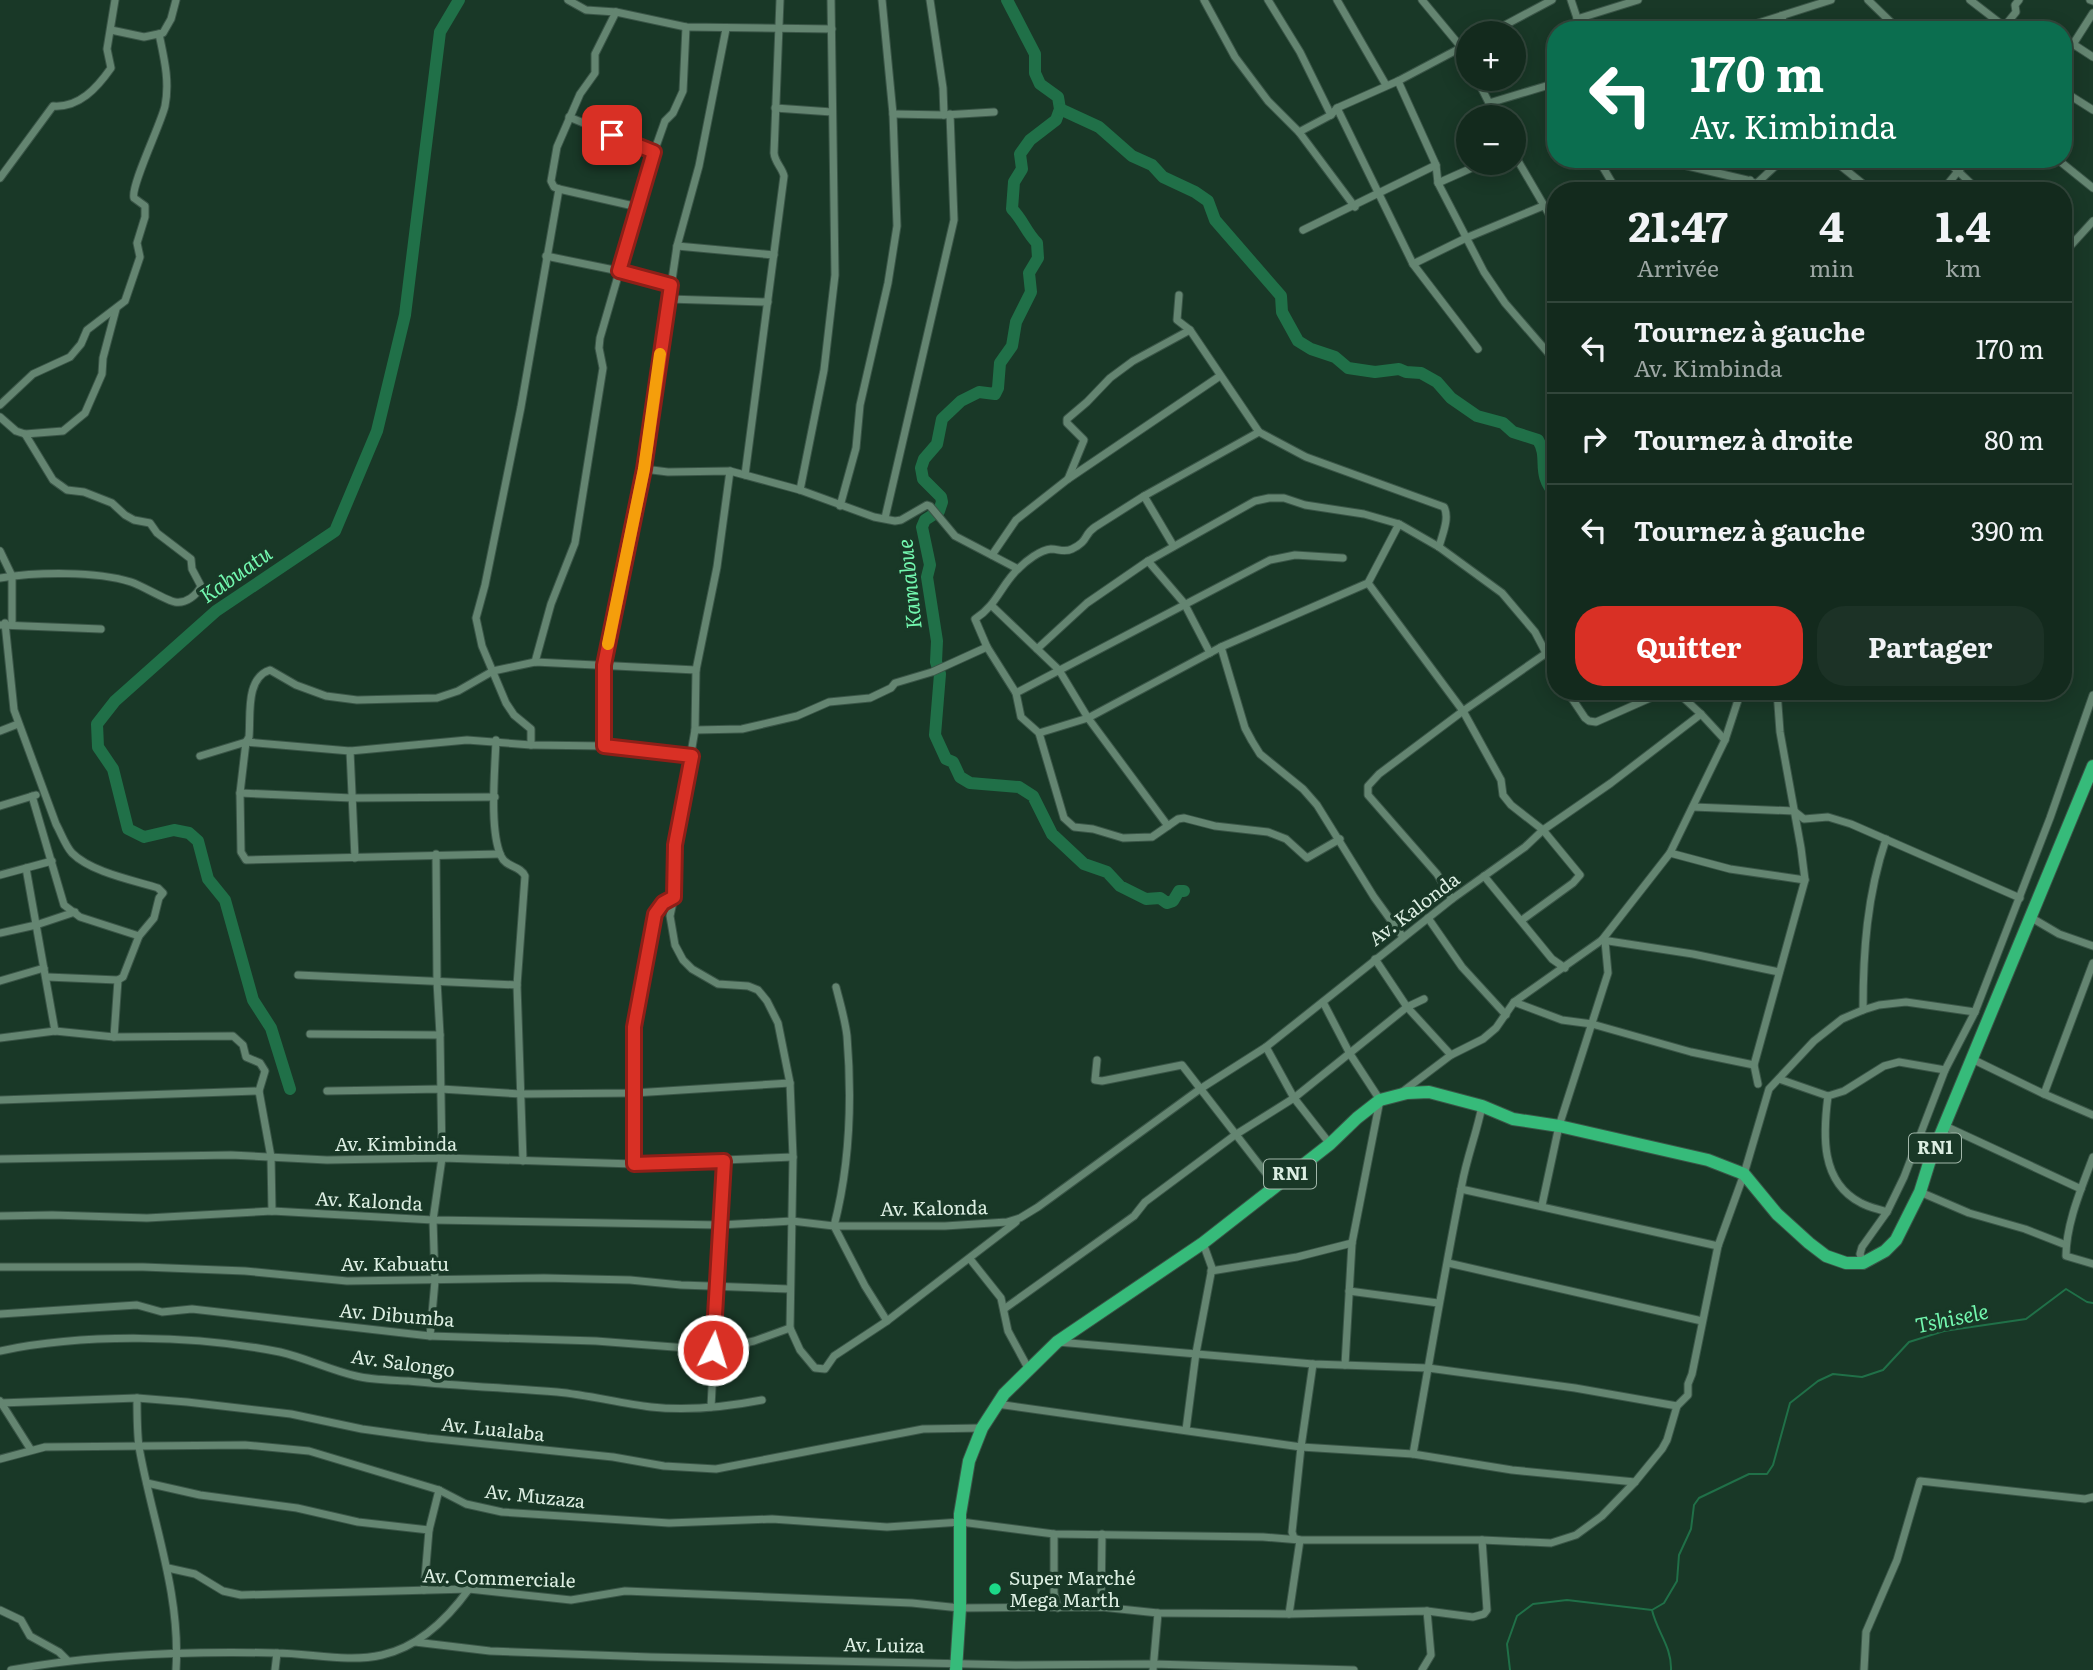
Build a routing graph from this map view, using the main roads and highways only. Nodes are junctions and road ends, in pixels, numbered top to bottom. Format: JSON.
{"nodes":[{"id":1,"x":2093,"y":766,"type":"edge"},
{"id":2,"x":956,"y":1666,"type":"edge"}],
"edges":[{"from":1,"to":2,"type":"highway","number":"RN1"}]}
